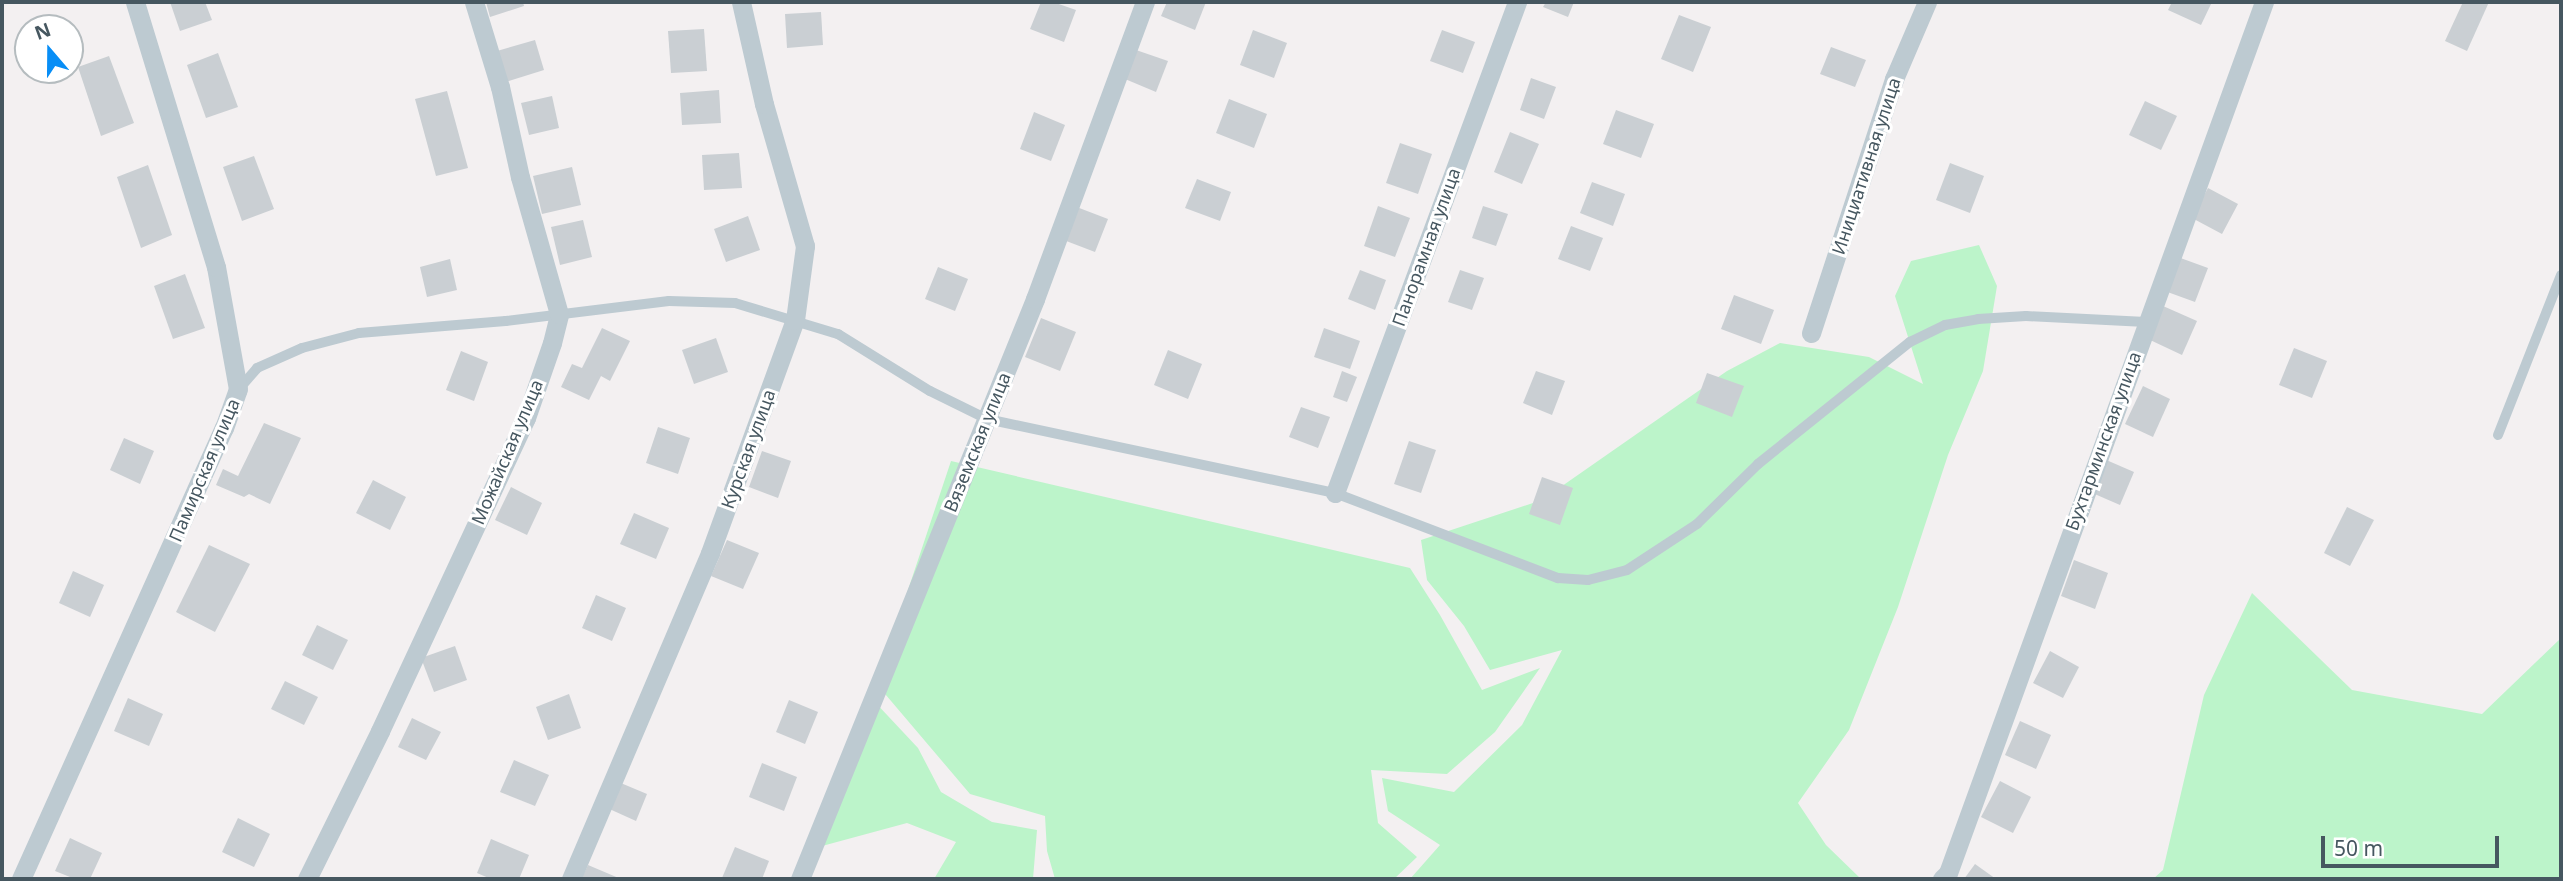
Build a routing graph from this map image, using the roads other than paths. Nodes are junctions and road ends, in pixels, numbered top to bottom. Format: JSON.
{"nodes":[{"id":1,"x":135,"y":2,"type":"edge"},
{"id":2,"x":474,"y":2,"type":"edge"},
{"id":3,"x":741,"y":2,"type":"edge"},
{"id":4,"x":1145,"y":2,"type":"edge"},
{"id":5,"x":1517,"y":2,"type":"edge"},
{"id":6,"x":1927,"y":2,"type":"edge"},
{"id":7,"x":2264,"y":2,"type":"edge"},
{"id":8,"x":2561,"y":275,"type":"edge"},
{"id":9,"x":559,"y":314,"type":"junction"},
{"id":10,"x":795,"y":320,"type":"junction"},
{"id":11,"x":2146,"y":322,"type":"junction"},
{"id":12,"x":1811,"y":333,"type":"dead end"},
{"id":13,"x":238,"y":389,"type":"junction"},
{"id":14,"x":987,"y":419,"type":"junction"},
{"id":15,"x":2498,"y":435,"type":"dead end"},
{"id":16,"x":1335,"y":493,"type":"junction"},
{"id":17,"x":21,"y":879,"type":"edge"},
{"id":18,"x":307,"y":879,"type":"edge"},
{"id":19,"x":571,"y":879,"type":"edge"},
{"id":20,"x":800,"y":879,"type":"edge"},
{"id":21,"x":1942,"y":879,"type":"edge"}],
"edges":[{"from":1,"to":13,"type":"street","name":"Памирская улица"},
{"from":2,"to":9,"type":"street"},
{"from":3,"to":10,"type":"street","name":"Курская улица"},
{"from":4,"to":14,"type":"street","name":"Вяземская улица"},
{"from":5,"to":16,"type":"street","name":"Панорамная улица"},
{"from":6,"to":12,"type":"street","name":"Инициативная улица"},
{"from":7,"to":11,"type":"street","name":"Бухтарминская улица"},
{"from":8,"to":15,"type":"lane"},
{"from":9,"to":10,"type":"lane"},
{"from":9,"to":13,"type":"lane"},
{"from":9,"to":18,"type":"street","name":"Можайская улица"},
{"from":10,"to":14,"type":"lane"},
{"from":10,"to":19,"type":"street","name":"Курская улица"},
{"from":11,"to":16,"type":"lane"},
{"from":11,"to":21,"type":"street","name":"Бухтарминская улица"},
{"from":13,"to":17,"type":"street","name":"Памирская улица"},
{"from":14,"to":16,"type":"lane"},
{"from":14,"to":20,"type":"street","name":"Вяземская улица"}]}
